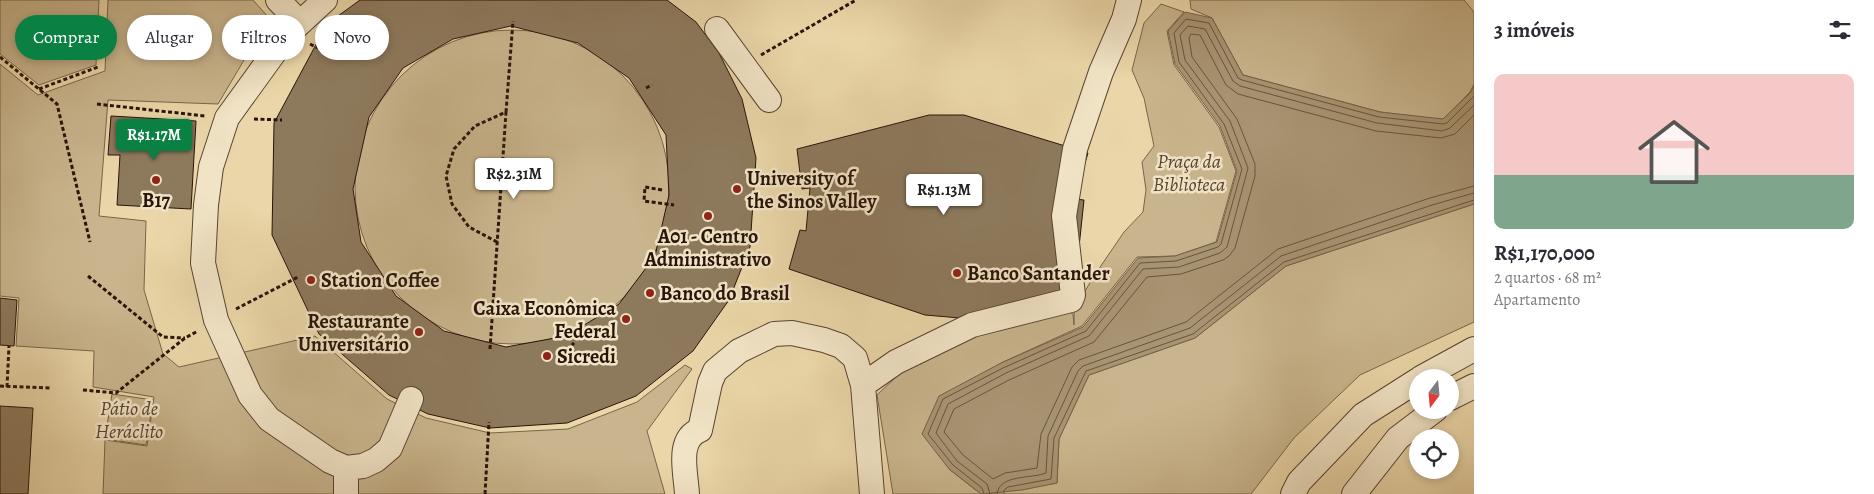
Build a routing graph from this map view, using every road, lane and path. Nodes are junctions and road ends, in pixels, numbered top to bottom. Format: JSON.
{"nodes":[{"id":1,"x":278,"y":0,"type":"edge"},
{"id":2,"x":324,"y":0,"type":"edge"},
{"id":3,"x":856,"y":0,"type":"edge"},
{"id":4,"x":1128,"y":0,"type":"edge"},
{"id":5,"x":292,"y":15,"type":"edge"},
{"id":6,"x":305,"y":17,"type":"edge"},
{"id":7,"x":513,"y":21,"type":"dead end"},
{"id":8,"x":718,"y":29,"type":"dead end"},
{"id":9,"x":0,"y":57,"type":"edge"},
{"id":10,"x":269,"y":60,"type":"edge"},
{"id":11,"x":744,"y":65,"type":"junction"},
{"id":12,"x":98,"y":67,"type":"dead end"},
{"id":13,"x":652,"y":85,"type":"dead end"},
{"id":14,"x":646,"y":88,"type":"dead end"},
{"id":15,"x":39,"y":89,"type":"junction"},
{"id":16,"x":769,"y":100,"type":"dead end"},
{"id":17,"x":97,"y":104,"type":"dead end"},
{"id":18,"x":506,"y":112,"type":"junction"},
{"id":19,"x":227,"y":118,"type":"junction"},
{"id":20,"x":282,"y":120,"type":"dead end"},
{"id":21,"x":662,"y":190,"type":"dead end"},
{"id":22,"x":674,"y":205,"type":"dead end"},
{"id":23,"x":90,"y":242,"type":"dead end"},
{"id":24,"x":497,"y":242,"type":"junction"},
{"id":25,"x":88,"y":276,"type":"dead end"},
{"id":26,"x":298,"y":277,"type":"dead end"},
{"id":27,"x":216,"y":320,"type":"junction"},
{"id":28,"x":185,"y":338,"type":"junction"},
{"id":29,"x":9,"y":346,"type":"dead end"},
{"id":30,"x":490,"y":349,"type":"dead end"},
{"id":31,"x":1474,"y":349,"type":"edge"},
{"id":32,"x":1437,"y":369,"type":"edge"},
{"id":33,"x":862,"y":385,"type":"junction"},
{"id":34,"x":0,"y":386,"type":"edge"},
{"id":35,"x":1409,"y":386,"type":"edge"},
{"id":36,"x":1474,"y":386,"type":"edge"},
{"id":37,"x":7,"y":387,"type":"junction"},
{"id":38,"x":51,"y":388,"type":"dead end"},
{"id":39,"x":83,"y":390,"type":"dead end"},
{"id":40,"x":1459,"y":394,"type":"edge"},
{"id":41,"x":411,"y":399,"type":"dead end"},
{"id":42,"x":1423,"y":419,"type":"edge"},
{"id":43,"x":489,"y":422,"type":"dead end"},
{"id":44,"x":346,"y":468,"type":"junction"},
{"id":45,"x":346,"y":494,"type":"edge"},
{"id":46,"x":484,"y":494,"type":"edge"},
{"id":47,"x":687,"y":494,"type":"edge"},
{"id":48,"x":872,"y":494,"type":"edge"},
{"id":49,"x":1293,"y":494,"type":"edge"},
{"id":50,"x":1354,"y":494,"type":"edge"}],
"edges":[{"from":1,"to":5,"type":"lane"},
{"from":2,"to":6,"type":"lane"},
{"from":3,"to":11,"type":"path"},
{"from":4,"to":33,"type":"lane"},
{"from":7,"to":18,"type":"path"},
{"from":8,"to":11,"type":"lane"},
{"from":9,"to":15,"type":"path"},
{"from":10,"to":19,"type":"lane"},
{"from":11,"to":16,"type":"lane"},
{"from":12,"to":15,"type":"path"},
{"from":13,"to":14,"type":"path"},
{"from":15,"to":23,"type":"path"},
{"from":17,"to":19,"type":"path"},
{"from":18,"to":24,"type":"path"},
{"from":18,"to":24,"type":"path"},
{"from":19,"to":20,"type":"path"},
{"from":19,"to":27,"type":"lane"},
{"from":21,"to":22,"type":"path"},
{"from":24,"to":30,"type":"path"},
{"from":25,"to":28,"type":"path"},
{"from":26,"to":27,"type":"path"},
{"from":27,"to":28,"type":"path"},
{"from":27,"to":44,"type":"lane"},
{"from":28,"to":39,"type":"path"},
{"from":29,"to":37,"type":"path"},
{"from":31,"to":32,"type":"lane"},
{"from":33,"to":47,"type":"lane"},
{"from":33,"to":48,"type":"lane"},
{"from":34,"to":37,"type":"path"},
{"from":35,"to":49,"type":"lane"},
{"from":36,"to":40,"type":"lane"},
{"from":37,"to":38,"type":"path"},
{"from":41,"to":44,"type":"lane"},
{"from":42,"to":50,"type":"lane"},
{"from":43,"to":46,"type":"path"},
{"from":44,"to":45,"type":"lane"}]}
